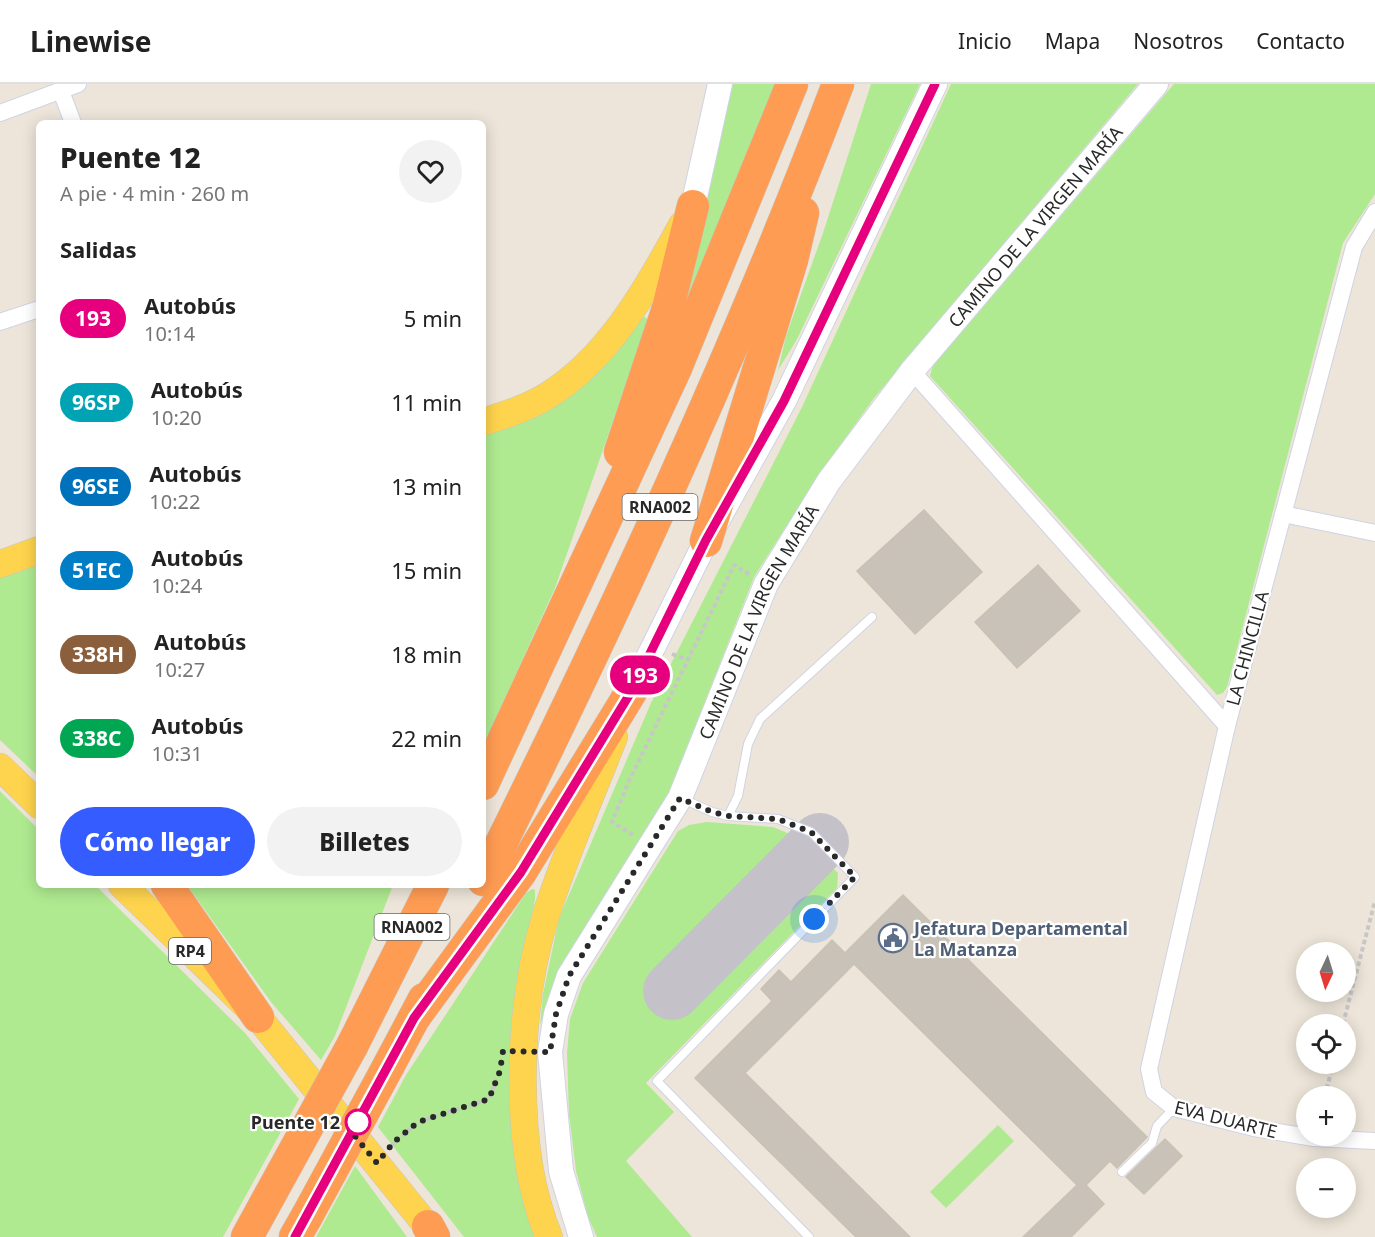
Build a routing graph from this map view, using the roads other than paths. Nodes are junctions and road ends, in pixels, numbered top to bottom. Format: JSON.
{"nodes":[{"id":1,"x":78,"y":84,"type":"edge"},
{"id":2,"x":720,"y":84,"type":"edge"},
{"id":3,"x":792,"y":84,"type":"edge"},
{"id":4,"x":838,"y":84,"type":"edge"},
{"id":5,"x":935,"y":84,"type":"edge"},
{"id":6,"x":1156,"y":84,"type":"edge"},
{"id":7,"x":61,"y":91,"type":"junction"},
{"id":8,"x":0,"y":113,"type":"edge"},
{"id":9,"x":72,"y":120,"type":"edge"},
{"id":10,"x":822,"y":127,"type":"junction"},
{"id":11,"x":693,"y":206,"type":"junction"},
{"id":12,"x":1375,"y":212,"type":"edge"},
{"id":13,"x":36,"y":310,"type":"edge"},
{"id":14,"x":0,"y":322,"type":"edge"},
{"id":15,"x":912,"y":371,"type":"junction"},
{"id":16,"x":486,"y":421,"type":"edge"},
{"id":17,"x":1283,"y":514,"type":"junction"},
{"id":18,"x":1375,"y":533,"type":"edge"},
{"id":19,"x":706,"y":540,"type":"junction"},
{"id":20,"x":595,"y":548,"type":"junction"},
{"id":21,"x":36,"y":551,"type":"edge"},
{"id":22,"x":0,"y":564,"type":"edge"},
{"id":23,"x":872,"y":616,"type":"dead end"},
{"id":24,"x":631,"y":692,"type":"junction"},
{"id":25,"x":1227,"y":726,"type":"junction"},
{"id":26,"x":0,"y":767,"type":"edge"},
{"id":27,"x":486,"y":778,"type":"edge"},
{"id":28,"x":680,"y":798,"type":"junction"},
{"id":29,"x":36,"y":802,"type":"edge"},
{"id":30,"x":728,"y":816,"type":"junction"},
{"id":31,"x":486,"y":874,"type":"edge"},
{"id":32,"x":125,"y":888,"type":"edge"},
{"id":33,"x":170,"y":888,"type":"edge"},
{"id":34,"x":410,"y":888,"type":"edge"},
{"id":35,"x":432,"y":888,"type":"edge"},
{"id":36,"x":479,"y":888,"type":"edge"},
{"id":37,"x":391,"y":970,"type":"junction"},
{"id":38,"x":258,"y":1017,"type":"junction"},
{"id":39,"x":414,"y":1018,"type":"junction"},
{"id":40,"x":1154,"y":1092,"type":"joint"},
{"id":41,"x":1174,"y":1108,"type":"junction"},
{"id":42,"x":1375,"y":1141,"type":"edge"},
{"id":43,"x":1122,"y":1172,"type":"dead end"},
{"id":44,"x":301,"y":1226,"type":"edge"},
{"id":45,"x":433,"y":1233,"type":"edge"},
{"id":46,"x":247,"y":1237,"type":"edge"},
{"id":47,"x":549,"y":1237,"type":"edge"},
{"id":48,"x":581,"y":1237,"type":"edge"},
{"id":49,"x":809,"y":1237,"type":"edge"}],
"edges":[{"from":1,"to":7,"type":"street"},
{"from":2,"to":11,"type":"street"},
{"from":3,"to":20,"type":"highway","number":"RNA002"},
{"from":4,"to":10,"type":"highway","number":"RNA002"},
{"from":5,"to":19,"type":"street"},
{"from":6,"to":15,"type":"street","name":"CAMINO DE LA VIRGEN MARÍA"},
{"from":7,"to":8,"type":"street"},
{"from":7,"to":9,"type":"street"},
{"from":10,"to":19,"type":"highway"},
{"from":10,"to":31,"type":"highway","number":"RNA002"},
{"from":11,"to":16,"type":"main road"},
{"from":11,"to":20,"type":"highway"},
{"from":12,"to":17,"type":"street","name":"LA CHINCILLA"},
{"from":13,"to":14,"type":"street"},
{"from":15,"to":25,"type":"street"},
{"from":15,"to":28,"type":"street","name":"CAMINO DE LA VIRGEN MARÍA"},
{"from":17,"to":18,"type":"street"},
{"from":17,"to":25,"type":"street","name":"LA CHINCILLA"},
{"from":19,"to":24,"type":"street"},
{"from":20,"to":27,"type":"highway","number":"RNA002"},
{"from":21,"to":22,"type":"main road"},
{"from":23,"to":30,"type":"lane"},
{"from":24,"to":39,"type":"highway"},
{"from":24,"to":47,"type":"main road"},
{"from":25,"to":40,"type":"street","name":"LA CHINCILLA"},
{"from":26,"to":29,"type":"main road"},
{"from":28,"to":30,"type":"lane"},
{"from":28,"to":48,"type":"street","name":"CAMINO DE LA VIRGEN MARÍA"},
{"from":30,"to":49,"type":"lane"},
{"from":32,"to":38,"type":"main road","number":"RP4"},
{"from":33,"to":38,"type":"highway"},
{"from":34,"to":37,"type":"highway"},
{"from":35,"to":37,"type":"highway","number":"RNA002"},
{"from":36,"to":39,"type":"highway","number":"RNA002"},
{"from":37,"to":46,"type":"highway","number":"RNA002","bridge":true},
{"from":38,"to":45,"type":"main road","number":"RP4"},
{"from":39,"to":44,"type":"highway","number":"RNA002","bridge":true},
{"from":40,"to":41,"type":"street","name":"EVA DUARTE"},
{"from":41,"to":42,"type":"street","name":"EVA DUARTE"},
{"from":41,"to":43,"type":"lane"}]}
